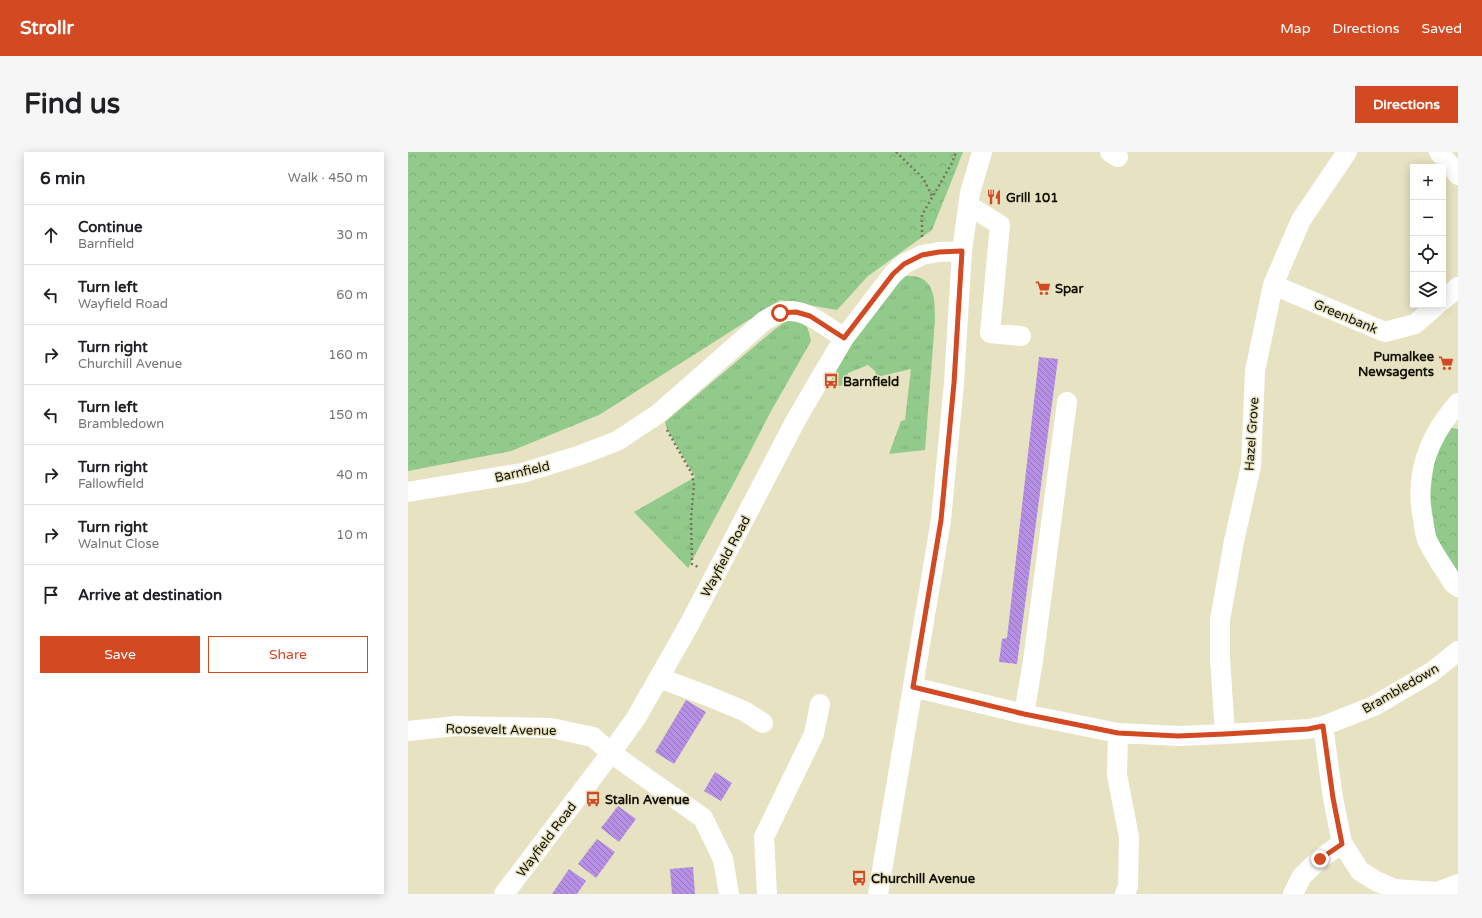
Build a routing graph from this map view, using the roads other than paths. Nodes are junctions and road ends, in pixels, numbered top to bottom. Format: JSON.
{"nodes":[{"id":1,"x":982,"y":152,"type":"edge"},
{"id":2,"x":1347,"y":152,"type":"edge"},
{"id":3,"x":1439,"y":152,"type":"edge"},
{"id":4,"x":1458,"y":175,"type":"edge"},
{"id":5,"x":968,"y":205,"type":"junction"},
{"id":6,"x":962,"y":251,"type":"junction"},
{"id":7,"x":1273,"y":285,"type":"junction"},
{"id":8,"x":1458,"y":287,"type":"edge"},
{"id":9,"x":1446,"y":297,"type":"edge"},
{"id":10,"x":1434,"y":308,"type":"edge"},
{"id":11,"x":958,"y":329,"type":"junction"},
{"id":12,"x":990,"y":333,"type":"junction"},
{"id":13,"x":1021,"y":336,"type":"dead end"},
{"id":14,"x":844,"y":338,"type":"junction"},
{"id":15,"x":1067,"y":402,"type":"dead end"},
{"id":16,"x":1458,"y":403,"type":"edge"},
{"id":17,"x":408,"y":492,"type":"edge"},
{"id":18,"x":1458,"y":587,"type":"edge"},
{"id":19,"x":1458,"y":651,"type":"edge"},
{"id":20,"x":658,"y":678,"type":"junction"},
{"id":21,"x":913,"y":687,"type":"junction"},
{"id":22,"x":820,"y":704,"type":"dead end"},
{"id":23,"x":1024,"y":714,"type":"junction"},
{"id":24,"x":763,"y":723,"type":"dead end"},
{"id":25,"x":1323,"y":726,"type":"junction"},
{"id":26,"x":408,"y":731,"type":"edge"},
{"id":27,"x":1118,"y":733,"type":"junction"},
{"id":28,"x":1225,"y":734,"type":"junction"},
{"id":29,"x":611,"y":753,"type":"junction"},
{"id":30,"x":1342,"y":844,"type":"junction"},
{"id":31,"x":1458,"y":884,"type":"edge"},
{"id":32,"x":504,"y":894,"type":"edge"},
{"id":33,"x":729,"y":894,"type":"edge"},
{"id":34,"x":767,"y":894,"type":"edge"},
{"id":35,"x":878,"y":894,"type":"edge"},
{"id":36,"x":1125,"y":894,"type":"edge"},
{"id":37,"x":1293,"y":894,"type":"edge"}],
"edges":[{"from":1,"to":5,"type":"street"},
{"from":2,"to":7,"type":"street","name":"Hazel Grove"},
{"from":3,"to":4,"type":"street"},
{"from":5,"to":6,"type":"street"},
{"from":5,"to":12,"type":"street"},
{"from":6,"to":11,"type":"street"},
{"from":6,"to":14,"type":"street","name":"Wayfield Road"},
{"from":7,"to":10,"type":"street","name":"Greenbank"},
{"from":7,"to":28,"type":"street","name":"Hazel Grove"},
{"from":8,"to":9,"type":"street"},
{"from":11,"to":12,"type":"street"},
{"from":11,"to":21,"type":"street"},
{"from":12,"to":13,"type":"street"},
{"from":14,"to":17,"type":"street","name":"Barnfield"},
{"from":14,"to":20,"type":"street","name":"Wayfield Road"},
{"from":15,"to":23,"type":"street"},
{"from":16,"to":18,"type":"street"},
{"from":19,"to":25,"type":"street","name":"Brambledown"},
{"from":20,"to":24,"type":"street"},
{"from":20,"to":29,"type":"street","name":"Wayfield Road"},
{"from":21,"to":23,"type":"street","name":"Brambledown"},
{"from":21,"to":35,"type":"street"},
{"from":22,"to":34,"type":"street"},
{"from":23,"to":27,"type":"street","name":"Brambledown"},
{"from":25,"to":28,"type":"street","name":"Brambledown"},
{"from":25,"to":30,"type":"street"},
{"from":26,"to":29,"type":"street","name":"Roosevelt Avenue"},
{"from":27,"to":28,"type":"street","name":"Brambledown"},
{"from":27,"to":36,"type":"street"},
{"from":29,"to":32,"type":"street","name":"Wayfield Road"},
{"from":29,"to":33,"type":"street"},
{"from":30,"to":31,"type":"street"},
{"from":30,"to":37,"type":"street"}]}
